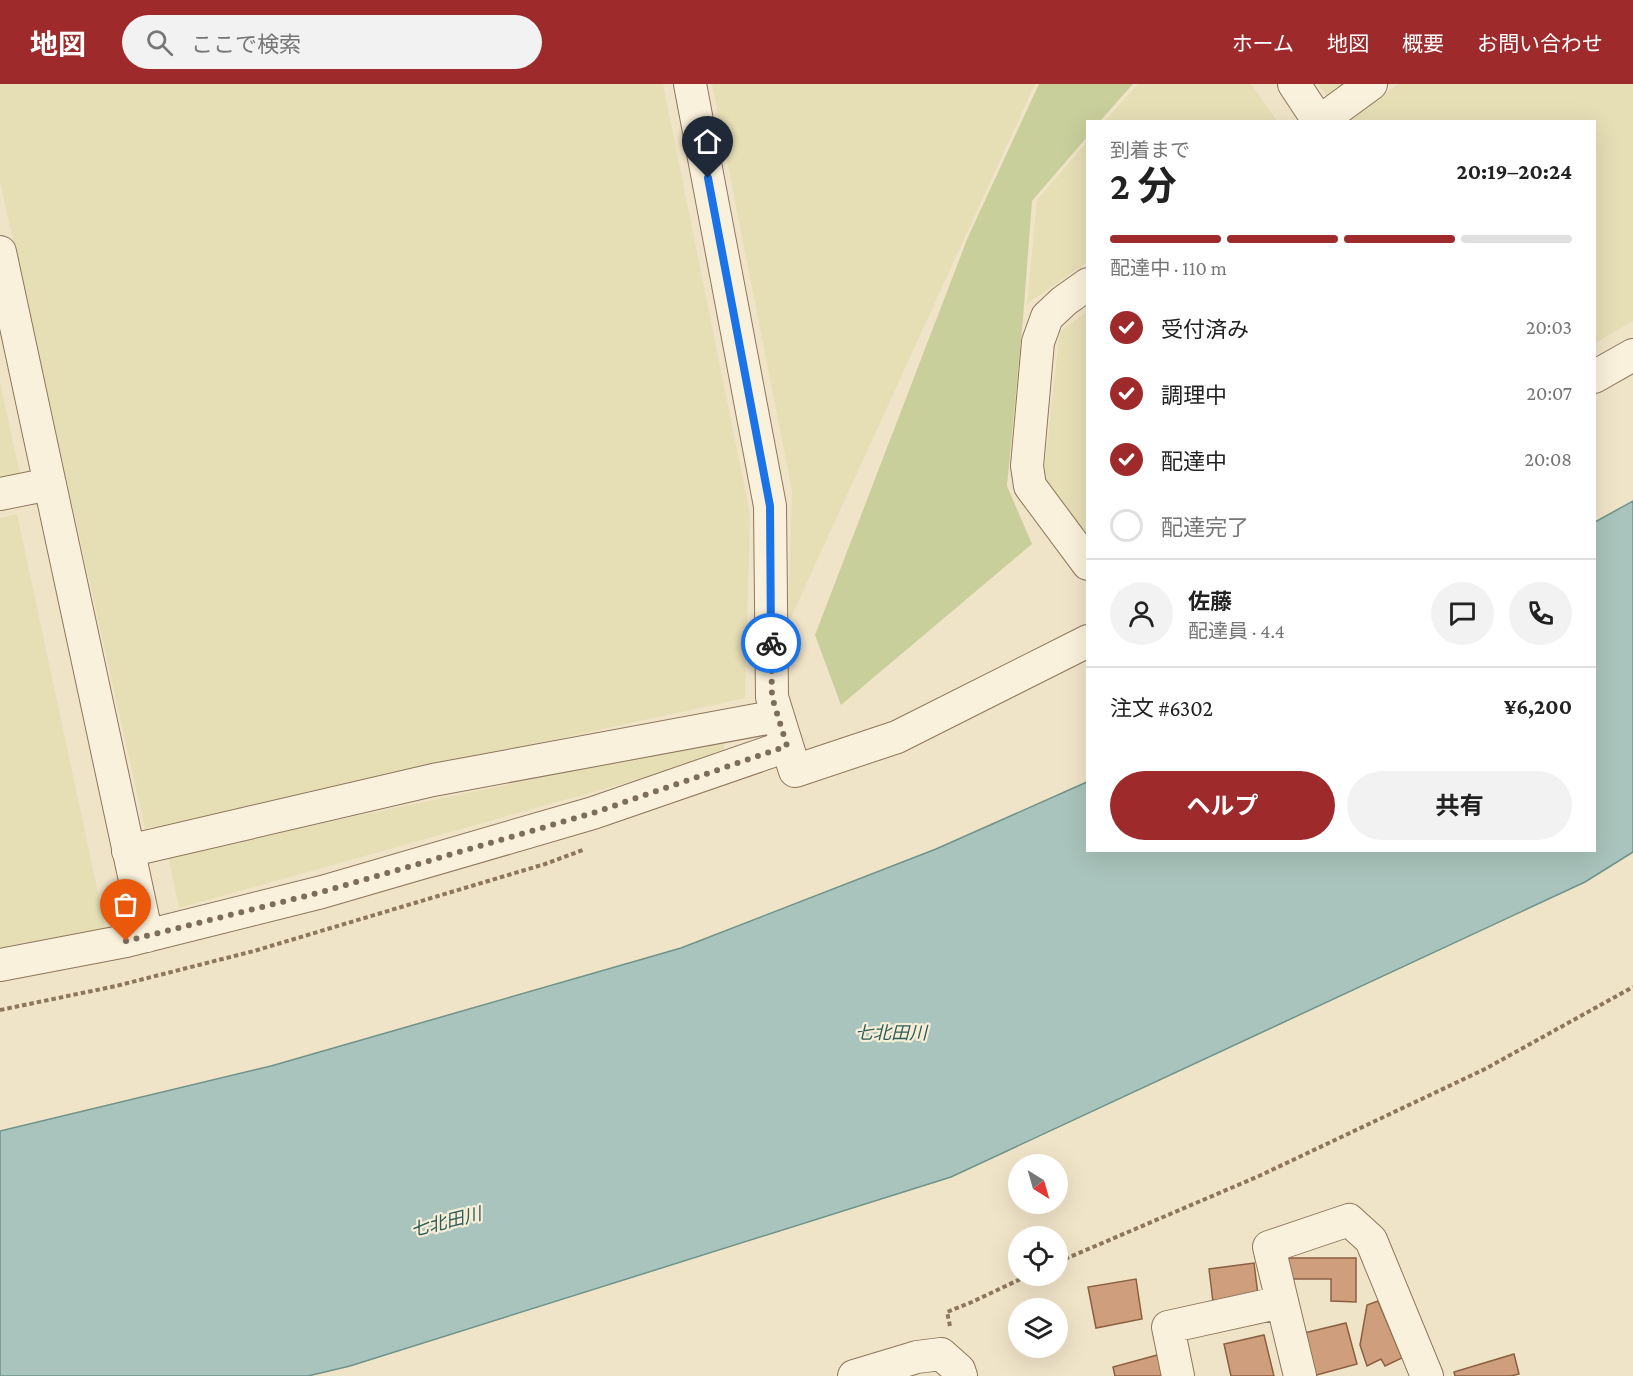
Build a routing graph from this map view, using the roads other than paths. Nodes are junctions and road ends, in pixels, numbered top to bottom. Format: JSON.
{"nodes":[{"id":1,"x":690,"y":84,"type":"edge"},
{"id":2,"x":1294,"y":84,"type":"edge"},
{"id":3,"x":1371,"y":84,"type":"edge"},
{"id":4,"x":1318,"y":120,"type":"edge"},
{"id":5,"x":1322,"y":120,"type":"edge"},
{"id":6,"x":0,"y":252,"type":"edge"},
{"id":7,"x":1086,"y":285,"type":"edge"},
{"id":8,"x":1633,"y":355,"type":"edge"},
{"id":9,"x":1596,"y":376,"type":"edge"},
{"id":10,"x":50,"y":484,"type":"junction"},
{"id":11,"x":0,"y":494,"type":"edge"},
{"id":12,"x":1086,"y":561,"type":"edge"},
{"id":13,"x":1086,"y":642,"type":"edge"},
{"id":14,"x":778,"y":716,"type":"junction"},
{"id":15,"x":787,"y":746,"type":"junction"},
{"id":16,"x":128,"y":850,"type":"junction"},
{"id":17,"x":147,"y":936,"type":"junction"},
{"id":18,"x":0,"y":965,"type":"edge"},
{"id":19,"x":1282,"y":1302,"type":"junction"},
{"id":20,"x":854,"y":1376,"type":"edge"},
{"id":21,"x":961,"y":1376,"type":"edge"},
{"id":22,"x":1178,"y":1376,"type":"edge"},
{"id":23,"x":1299,"y":1376,"type":"edge"},
{"id":24,"x":1427,"y":1376,"type":"edge"}],
"edges":[{"from":1,"to":14,"type":"street"},
{"from":2,"to":4,"type":"street"},
{"from":3,"to":5,"type":"street"},
{"from":6,"to":10,"type":"street"},
{"from":7,"to":12,"type":"street"},
{"from":8,"to":9,"type":"street"},
{"from":10,"to":11,"type":"street"},
{"from":10,"to":16,"type":"street"},
{"from":13,"to":15,"type":"street"},
{"from":14,"to":15,"type":"street"},
{"from":14,"to":16,"type":"street"},
{"from":15,"to":17,"type":"street"},
{"from":16,"to":17,"type":"street"},
{"from":17,"to":18,"type":"street"},
{"from":19,"to":22,"type":"street"},
{"from":19,"to":23,"type":"street"},
{"from":19,"to":24,"type":"street"},
{"from":20,"to":21,"type":"street"}]}
